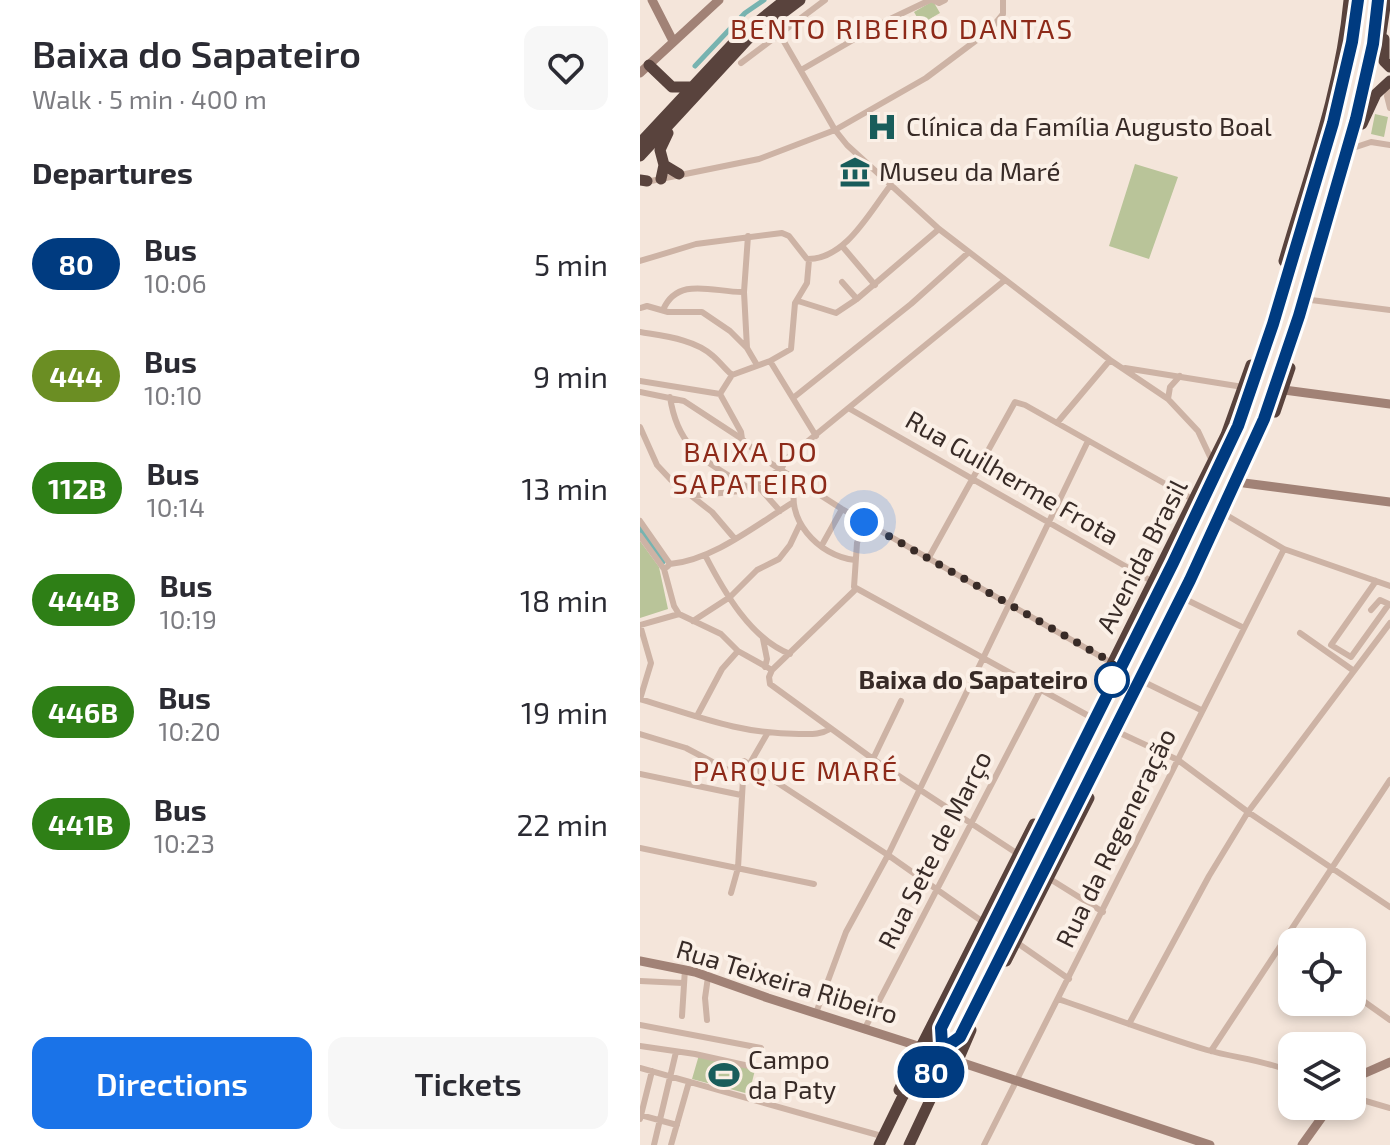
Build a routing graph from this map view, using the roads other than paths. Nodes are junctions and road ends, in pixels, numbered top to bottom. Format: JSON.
{"nodes":[{"id":1,"x":652,"y":0,"type":"edge"},
{"id":2,"x":719,"y":0,"type":"edge"},
{"id":3,"x":785,"y":0,"type":"edge"},
{"id":4,"x":800,"y":0,"type":"edge"},
{"id":5,"x":825,"y":0,"type":"edge"},
{"id":6,"x":931,"y":0,"type":"edge"},
{"id":7,"x":945,"y":0,"type":"edge"},
{"id":8,"x":1003,"y":0,"type":"edge"},
{"id":9,"x":1340,"y":0,"type":"edge"},
{"id":10,"x":1349,"y":0,"type":"edge"},
{"id":11,"x":1358,"y":0,"type":"edge"},
{"id":12,"x":1378,"y":0,"type":"edge"},
{"id":13,"x":1386,"y":0,"type":"edge"},
{"id":14,"x":1347,"y":21,"type":"junction"},
{"id":15,"x":1385,"y":22,"type":"junction"},
{"id":16,"x":779,"y":33,"type":"junction"},
{"id":17,"x":673,"y":41,"type":"junction"},
{"id":18,"x":741,"y":63,"type":"dead end"},
{"id":19,"x":1390,"y":67,"type":"edge"},
{"id":20,"x":644,"y":69,"type":"edge"},
{"id":21,"x":801,"y":70,"type":"junction"},
{"id":22,"x":1390,"y":82,"type":"edge"},
{"id":23,"x":691,"y":87,"type":"junction"},
{"id":24,"x":1390,"y":105,"type":"edge"},
{"id":25,"x":676,"y":118,"type":"junction"},
{"id":26,"x":1362,"y":124,"type":"junction"},
{"id":27,"x":835,"y":130,"type":"junction"},
{"id":28,"x":640,"y":143,"type":"edge"},
{"id":29,"x":1390,"y":145,"type":"edge"},
{"id":30,"x":1356,"y":147,"type":"junction"},
{"id":31,"x":640,"y":156,"type":"edge"},
{"id":32,"x":664,"y":165,"type":"junction"},
{"id":33,"x":679,"y":174,"type":"junction"},
{"id":34,"x":661,"y":179,"type":"junction"},
{"id":35,"x":642,"y":182,"type":"edge"},
{"id":36,"x":890,"y":186,"type":"junction"},
{"id":37,"x":939,"y":229,"type":"junction"},
{"id":38,"x":748,"y":236,"type":"junction"},
{"id":39,"x":842,"y":246,"type":"junction"},
{"id":40,"x":969,"y":252,"type":"junction"},
{"id":41,"x":809,"y":260,"type":"junction"},
{"id":42,"x":640,"y":261,"type":"edge"},
{"id":43,"x":1005,"y":280,"type":"junction"},
{"id":44,"x":842,"y":282,"type":"dead end"},
{"id":45,"x":875,"y":285,"type":"junction"},
{"id":46,"x":744,"y":292,"type":"junction"},
{"id":47,"x":857,"y":299,"type":"junction"},
{"id":48,"x":1311,"y":300,"type":"junction"},
{"id":49,"x":798,"y":301,"type":"junction"},
{"id":50,"x":640,"y":308,"type":"edge"},
{"id":51,"x":663,"y":310,"type":"junction"},
{"id":52,"x":1390,"y":310,"type":"edge"},
{"id":53,"x":640,"y":332,"type":"edge"},
{"id":54,"x":747,"y":348,"type":"junction"},
{"id":55,"x":1110,"y":360,"type":"junction"},
{"id":56,"x":770,"y":361,"type":"junction"},
{"id":57,"x":757,"y":365,"type":"junction"},
{"id":58,"x":1121,"y":367,"type":"junction"},
{"id":59,"x":732,"y":375,"type":"junction"},
{"id":60,"x":1180,"y":376,"type":"junction"},
{"id":61,"x":640,"y":381,"type":"edge"},
{"id":62,"x":1243,"y":387,"type":"junction"},
{"id":63,"x":1284,"y":390,"type":"junction"},
{"id":64,"x":640,"y":392,"type":"edge"},
{"id":65,"x":720,"y":394,"type":"junction"},
{"id":66,"x":670,"y":397,"type":"junction"},
{"id":67,"x":793,"y":398,"type":"junction"},
{"id":68,"x":1168,"y":399,"type":"junction"},
{"id":69,"x":1390,"y":404,"type":"edge"},
{"id":70,"x":850,"y":409,"type":"junction"},
{"id":71,"x":1057,"y":423,"type":"junction"},
{"id":72,"x":640,"y":427,"type":"edge"},
{"id":73,"x":816,"y":436,"type":"junction"},
{"id":74,"x":742,"y":439,"type":"junction"},
{"id":75,"x":1088,"y":441,"type":"junction"},
{"id":76,"x":1213,"y":463,"type":"junction"},
{"id":77,"x":781,"y":470,"type":"junction"},
{"id":78,"x":971,"y":478,"type":"junction"},
{"id":79,"x":797,"y":481,"type":"junction"},
{"id":80,"x":755,"y":483,"type":"junction"},
{"id":81,"x":1244,"y":483,"type":"junction"},
{"id":82,"x":747,"y":487,"type":"junction"},
{"id":83,"x":692,"y":496,"type":"junction"},
{"id":84,"x":1194,"y":500,"type":"junction"},
{"id":85,"x":1390,"y":502,"type":"edge"},
{"id":86,"x":792,"y":503,"type":"junction"},
{"id":87,"x":842,"y":509,"type":"junction"},
{"id":88,"x":780,"y":511,"type":"junction"},
{"id":89,"x":1228,"y":516,"type":"junction"},
{"id":90,"x":640,"y":521,"type":"edge"},
{"id":91,"x":1048,"y":521,"type":"junction"},
{"id":92,"x":864,"y":522,"type":"junction"},
{"id":93,"x":800,"y":524,"type":"junction"},
{"id":94,"x":1186,"y":535,"type":"junction"},
{"id":95,"x":640,"y":536,"type":"edge"},
{"id":96,"x":735,"y":539,"type":"junction"},
{"id":97,"x":822,"y":545,"type":"junction"},
{"id":98,"x":1284,"y":549,"type":"junction"},
{"id":99,"x":705,"y":555,"type":"junction"},
{"id":100,"x":928,"y":559,"type":"junction"},
{"id":101,"x":855,"y":560,"type":"junction"},
{"id":102,"x":667,"y":566,"type":"junction"},
{"id":103,"x":1190,"y":580,"type":"junction"},
{"id":104,"x":1376,"y":581,"type":"junction"},
{"id":105,"x":1153,"y":582,"type":"junction"},
{"id":106,"x":1390,"y":586,"type":"edge"},
{"id":107,"x":855,"y":588,"type":"junction"},
{"id":108,"x":730,"y":597,"type":"junction"},
{"id":109,"x":1187,"y":600,"type":"junction"},
{"id":110,"x":1008,"y":603,"type":"junction"},
{"id":111,"x":1371,"y":610,"type":"dead end"},
{"id":112,"x":679,"y":614,"type":"junction"},
{"id":113,"x":693,"y":621,"type":"junction"},
{"id":114,"x":1333,"y":622,"type":"dead end"},
{"id":115,"x":1390,"y":623,"type":"edge"},
{"id":116,"x":640,"y":625,"type":"edge"},
{"id":117,"x":1244,"y":628,"type":"junction"},
{"id":118,"x":1341,"y":628,"type":"junction"},
{"id":119,"x":1325,"y":632,"type":"dead end"},
{"id":120,"x":1300,"y":633,"type":"dead end"},
{"id":121,"x":1334,"y":638,"type":"junction"},
{"id":122,"x":763,"y":639,"type":"junction"},
{"id":123,"x":738,"y":651,"type":"junction"},
{"id":124,"x":790,"y":654,"type":"junction"},
{"id":125,"x":982,"y":657,"type":"junction"},
{"id":126,"x":1113,"y":663,"type":"junction"},
{"id":127,"x":769,"y":668,"type":"junction"},
{"id":128,"x":1354,"y":671,"type":"junction"},
{"id":129,"x":1146,"y":683,"type":"junction"},
{"id":130,"x":1041,"y":689,"type":"junction"},
{"id":131,"x":640,"y":699,"type":"edge"},
{"id":132,"x":901,"y":701,"type":"dead end"},
{"id":133,"x":1201,"y":710,"type":"junction"},
{"id":134,"x":1087,"y":715,"type":"junction"},
{"id":135,"x":697,"y":716,"type":"junction"},
{"id":136,"x":830,"y":729,"type":"junction"},
{"id":137,"x":1120,"y":733,"type":"junction"},
{"id":138,"x":640,"y":734,"type":"edge"},
{"id":139,"x":767,"y":734,"type":"junction"},
{"id":140,"x":873,"y":759,"type":"junction"},
{"id":141,"x":1178,"y":760,"type":"junction"},
{"id":142,"x":746,"y":763,"type":"junction"},
{"id":143,"x":640,"y":774,"type":"edge"},
{"id":144,"x":741,"y":777,"type":"junction"},
{"id":145,"x":1390,"y":780,"type":"edge"},
{"id":146,"x":920,"y":790,"type":"junction"},
{"id":147,"x":741,"y":795,"type":"junction"},
{"id":148,"x":1077,"y":806,"type":"junction"},
{"id":149,"x":1248,"y":812,"type":"junction"},
{"id":150,"x":970,"y":825,"type":"junction"},
{"id":151,"x":640,"y":848,"type":"edge"},
{"id":152,"x":1018,"y":854,"type":"junction"},
{"id":153,"x":888,"y":855,"type":"junction"},
{"id":154,"x":738,"y":868,"type":"junction"},
{"id":155,"x":1332,"y":869,"type":"junction"},
{"id":156,"x":1050,"y":879,"type":"junction"},
{"id":157,"x":814,"y":884,"type":"dead end"},
{"id":158,"x":937,"y":889,"type":"junction"},
{"id":159,"x":731,"y":893,"type":"dead end"},
{"id":160,"x":1390,"y":907,"type":"edge"},
{"id":161,"x":1103,"y":912,"type":"junction"},
{"id":162,"x":988,"y":922,"type":"junction"},
{"id":163,"x":1292,"y":928,"type":"edge"},
{"id":164,"x":1016,"y":942,"type":"junction"},
{"id":165,"x":1278,"y":949,"type":"edge"},
{"id":166,"x":640,"y":961,"type":"edge"},
{"id":167,"x":685,"y":969,"type":"junction"},
{"id":168,"x":708,"y":976,"type":"junction"},
{"id":169,"x":998,"y":976,"type":"junction"},
{"id":170,"x":1069,"y":979,"type":"junction"},
{"id":171,"x":640,"y":981,"type":"edge"},
{"id":172,"x":683,"y":983,"type":"junction"},
{"id":173,"x":1058,"y":999,"type":"junction"},
{"id":174,"x":1366,"y":1003,"type":"edge"},
{"id":175,"x":816,"y":1013,"type":"junction"},
{"id":176,"x":682,"y":1016,"type":"dead end"},
{"id":177,"x":707,"y":1020,"type":"dead end"},
{"id":178,"x":1390,"y":1020,"type":"edge"},
{"id":179,"x":1129,"y":1024,"type":"junction"},
{"id":180,"x":640,"y":1025,"type":"edge"},
{"id":181,"x":864,"y":1030,"type":"junction"},
{"id":182,"x":640,"y":1046,"type":"edge"},
{"id":183,"x":921,"y":1047,"type":"junction"},
{"id":184,"x":761,"y":1048,"type":"dead end"},
{"id":185,"x":1211,"y":1051,"type":"junction"},
{"id":186,"x":676,"y":1052,"type":"junction"},
{"id":187,"x":957,"y":1061,"type":"junction"},
{"id":188,"x":1390,"y":1062,"type":"edge"},
{"id":189,"x":1278,"y":1067,"type":"edge"},
{"id":190,"x":640,"y":1068,"type":"edge"},
{"id":191,"x":758,"y":1068,"type":"dead end"},
{"id":192,"x":652,"y":1071,"type":"junction"},
{"id":193,"x":1366,"y":1073,"type":"edge"},
{"id":194,"x":670,"y":1076,"type":"junction"},
{"id":195,"x":1017,"y":1079,"type":"junction"},
{"id":196,"x":689,"y":1082,"type":"junction"},
{"id":197,"x":1366,"y":1101,"type":"edge"},
{"id":198,"x":1390,"y":1108,"type":"edge"},
{"id":199,"x":640,"y":1116,"type":"edge"},
{"id":200,"x":1320,"y":1120,"type":"edge"},
{"id":201,"x":661,"y":1121,"type":"junction"},
{"id":202,"x":677,"y":1125,"type":"junction"},
{"id":203,"x":877,"y":1142,"type":"edge"},
{"id":204,"x":654,"y":1145,"type":"edge"},
{"id":205,"x":671,"y":1145,"type":"edge"},
{"id":206,"x":909,"y":1145,"type":"edge"},
{"id":207,"x":917,"y":1145,"type":"edge"},
{"id":208,"x":984,"y":1145,"type":"edge"},
{"id":209,"x":1210,"y":1145,"type":"edge"},
{"id":210,"x":1302,"y":1145,"type":"edge"}],
"edges":[{"from":1,"to":17,"type":"street"},
{"from":2,"to":17,"type":"street"},
{"from":3,"to":23,"type":"highway"},
{"from":4,"to":25,"type":"highway"},
{"from":5,"to":16,"type":"street"},
{"from":6,"to":7,"type":"street"},
{"from":6,"to":21,"type":"street"},
{"from":8,"to":27,"type":"street"},
{"from":9,"to":14,"type":"highway"},
{"from":10,"to":14,"type":"highway","name":"Avenida Brasil"},
{"from":11,"to":94,"type":"highway","name":"Avenida Brasil"},
{"from":12,"to":103,"type":"highway","name":"Avenida Brasil"},
{"from":13,"to":15,"type":"highway"},
{"from":14,"to":62,"type":"highway","name":"Avenida Brasil"},
{"from":15,"to":19,"type":"highway"},
{"from":15,"to":26,"type":"highway"},
{"from":16,"to":18,"type":"street"},
{"from":16,"to":21,"type":"street"},
{"from":17,"to":20,"type":"street"},
{"from":20,"to":23,"type":"highway"},
{"from":21,"to":27,"type":"street"},
{"from":22,"to":24,"type":"street"},
{"from":22,"to":26,"type":"highway"},
{"from":23,"to":28,"type":"highway"},
{"from":25,"to":31,"type":"highway"},
{"from":25,"to":32,"type":"highway"},
{"from":26,"to":30,"type":"highway"},
{"from":27,"to":33,"type":"street"},
{"from":27,"to":36,"type":"street"},
{"from":29,"to":30,"type":"street"},
{"from":30,"to":48,"type":"highway"},
{"from":32,"to":33,"type":"highway"},
{"from":32,"to":34,"type":"highway"},
{"from":33,"to":34,"type":"street"},
{"from":34,"to":35,"type":"street"},
{"from":36,"to":37,"type":"street"},
{"from":36,"to":39,"type":"street"},
{"from":37,"to":40,"type":"street"},
{"from":37,"to":45,"type":"street"},
{"from":38,"to":41,"type":"street"},
{"from":38,"to":42,"type":"street"},
{"from":38,"to":46,"type":"street"},
{"from":39,"to":41,"type":"street"},
{"from":39,"to":45,"type":"street"},
{"from":40,"to":43,"type":"street"},
{"from":40,"to":67,"type":"street"},
{"from":41,"to":49,"type":"street"},
{"from":43,"to":55,"type":"street"},
{"from":43,"to":70,"type":"street"},
{"from":44,"to":47,"type":"street"},
{"from":45,"to":47,"type":"street"},
{"from":46,"to":51,"type":"street"},
{"from":46,"to":54,"type":"street"},
{"from":47,"to":49,"type":"street"},
{"from":48,"to":52,"type":"street"},
{"from":48,"to":63,"type":"highway"},
{"from":49,"to":56,"type":"street"},
{"from":50,"to":51,"type":"street"},
{"from":51,"to":54,"type":"street"},
{"from":53,"to":59,"type":"street"},
{"from":54,"to":57,"type":"street"},
{"from":55,"to":58,"type":"street"},
{"from":55,"to":71,"type":"street"},
{"from":56,"to":57,"type":"street"},
{"from":56,"to":67,"type":"street"},
{"from":57,"to":59,"type":"street"},
{"from":58,"to":60,"type":"street"},
{"from":58,"to":68,"type":"street"},
{"from":59,"to":65,"type":"street"},
{"from":60,"to":62,"type":"street"},
{"from":60,"to":68,"type":"street"},
{"from":61,"to":65,"type":"street"},
{"from":62,"to":76,"type":"highway","name":"Avenida Brasil"},
{"from":63,"to":69,"type":"street"},
{"from":63,"to":81,"type":"highway"},
{"from":64,"to":66,"type":"street"},
{"from":65,"to":74,"type":"street"},
{"from":66,"to":74,"type":"street"},
{"from":66,"to":82,"type":"street"},
{"from":67,"to":73,"type":"street"},
{"from":68,"to":76,"type":"street"},
{"from":70,"to":73,"type":"street"},
{"from":70,"to":78,"type":"street","name":"Rua Guilherme Frota"},
{"from":71,"to":75,"type":"street"},
{"from":71,"to":78,"type":"street"},
{"from":72,"to":83,"type":"street"},
{"from":73,"to":77,"type":"street"},
{"from":74,"to":77,"type":"street"},
{"from":75,"to":84,"type":"street"},
{"from":75,"to":91,"type":"street"},
{"from":76,"to":84,"type":"highway","name":"Avenida Brasil"},
{"from":76,"to":94,"type":"highway"},
{"from":77,"to":79,"type":"street"},
{"from":77,"to":80,"type":"street"},
{"from":78,"to":91,"type":"street","name":"Rua Guilherme Frota"},
{"from":78,"to":100,"type":"street"},
{"from":79,"to":86,"type":"street"},
{"from":79,"to":87,"type":"street"},
{"from":80,"to":82,"type":"street"},
{"from":80,"to":88,"type":"street"},
{"from":81,"to":85,"type":"street"},
{"from":81,"to":89,"type":"highway"},
{"from":82,"to":83,"type":"street"},
{"from":83,"to":96,"type":"street"},
{"from":84,"to":105,"type":"highway","name":"Avenida Brasil"},
{"from":86,"to":88,"type":"street"},
{"from":86,"to":93,"type":"street"},
{"from":87,"to":92,"type":"street"},
{"from":87,"to":97,"type":"street"},
{"from":88,"to":96,"type":"street"},
{"from":89,"to":98,"type":"street"},
{"from":89,"to":103,"type":"highway"},
{"from":89,"to":109,"type":"highway"},
{"from":90,"to":102,"type":"street"},
{"from":91,"to":105,"type":"street","name":"Rua Guilherme Frota"},
{"from":91,"to":110,"type":"street"},
{"from":92,"to":100,"type":"street"},
{"from":92,"to":101,"type":"street"},
{"from":93,"to":97,"type":"street"},
{"from":93,"to":108,"type":"street"},
{"from":94,"to":162,"type":"highway","name":"Avenida Brasil"},
{"from":95,"to":102,"type":"street"},
{"from":96,"to":99,"type":"street"},
{"from":97,"to":101,"type":"street"},
{"from":98,"to":104,"type":"street"},
{"from":98,"to":117,"type":"street","name":"Rua da Regeneração"},
{"from":99,"to":102,"type":"street"},
{"from":99,"to":108,"type":"street"},
{"from":100,"to":110,"type":"street"},
{"from":101,"to":107,"type":"street"},
{"from":102,"to":112,"type":"street"},
{"from":103,"to":148,"type":"highway","name":"Avenida Brasil"},
{"from":104,"to":106,"type":"street"},
{"from":104,"to":118,"type":"street"},
{"from":105,"to":126,"type":"highway","name":"Avenida Brasil"},
{"from":107,"to":124,"type":"street"},
{"from":107,"to":125,"type":"street"},
{"from":108,"to":113,"type":"street"},
{"from":108,"to":122,"type":"street"},
{"from":109,"to":117,"type":"street"},
{"from":109,"to":129,"type":"highway"},
{"from":110,"to":125,"type":"street"},
{"from":110,"to":126,"type":"street"},
{"from":111,"to":121,"type":"street"},
{"from":112,"to":113,"type":"street"},
{"from":112,"to":116,"type":"street"},
{"from":113,"to":123,"type":"street"},
{"from":114,"to":118,"type":"street"},
{"from":115,"to":128,"type":"street"},
{"from":116,"to":131,"type":"street"},
{"from":117,"to":133,"type":"street","name":"Rua da Regeneração"},
{"from":118,"to":121,"type":"street"},
{"from":119,"to":121,"type":"street"},
{"from":120,"to":128,"type":"street"},
{"from":122,"to":124,"type":"street"},
{"from":122,"to":127,"type":"street"},
{"from":123,"to":127,"type":"street"},
{"from":123,"to":135,"type":"street"},
{"from":124,"to":127,"type":"street"},
{"from":125,"to":130,"type":"street"},
{"from":125,"to":146,"type":"street"},
{"from":126,"to":134,"type":"highway","name":"Avenida Brasil"},
{"from":127,"to":136,"type":"street"},
{"from":128,"to":149,"type":"street"},
{"from":129,"to":133,"type":"street"},
{"from":129,"to":137,"type":"highway"},
{"from":130,"to":134,"type":"street"},
{"from":130,"to":150,"type":"street","name":"Rua Sete de Março"},
{"from":131,"to":135,"type":"street"},
{"from":132,"to":140,"type":"street"},
{"from":133,"to":141,"type":"street","name":"Rua da Regeneração"},
{"from":134,"to":152,"type":"highway","name":"Avenida Brasil"},
{"from":135,"to":139,"type":"street"},
{"from":136,"to":139,"type":"street"},
{"from":136,"to":140,"type":"street"},
{"from":137,"to":141,"type":"street"},
{"from":137,"to":156,"type":"highway"},
{"from":138,"to":144,"type":"street"},
{"from":139,"to":142,"type":"street"},
{"from":140,"to":146,"type":"street"},
{"from":141,"to":149,"type":"street"},
{"from":141,"to":161,"type":"street","name":"Rua da Regeneração"},
{"from":142,"to":144,"type":"street"},
{"from":142,"to":153,"type":"street"},
{"from":143,"to":147,"type":"street"},
{"from":144,"to":147,"type":"street"},
{"from":145,"to":155,"type":"street"},
{"from":146,"to":150,"type":"street"},
{"from":146,"to":153,"type":"street"},
{"from":147,"to":154,"type":"street"},
{"from":148,"to":169,"type":"highway"},
{"from":148,"to":206,"type":"highway","name":"Avenida Brasil"},
{"from":149,"to":155,"type":"street"},
{"from":149,"to":179,"type":"street"},
{"from":150,"to":152,"type":"street"},
{"from":150,"to":158,"type":"street","name":"Rua Sete de Março"},
{"from":151,"to":154,"type":"street"},
{"from":152,"to":162,"type":"highway","name":"Avenida Brasil"},
{"from":153,"to":158,"type":"street"},
{"from":153,"to":175,"type":"street"},
{"from":154,"to":157,"type":"street"},
{"from":154,"to":159,"type":"street"},
{"from":155,"to":160,"type":"street"},
{"from":155,"to":163,"type":"street"},
{"from":156,"to":161,"type":"street"},
{"from":156,"to":164,"type":"highway"},
{"from":158,"to":162,"type":"street"},
{"from":158,"to":181,"type":"street","name":"Rua Sete de Março"},
{"from":161,"to":170,"type":"street","name":"Rua da Regeneração"},
{"from":162,"to":183,"type":"highway","name":"Avenida Brasil"},
{"from":162,"to":203,"type":"highway","name":"Avenida Brasil"},
{"from":164,"to":169,"type":"highway"},
{"from":164,"to":170,"type":"street"},
{"from":165,"to":185,"type":"street"},
{"from":166,"to":167,"type":"street","name":"Rua Teixeira Ribeiro"},
{"from":167,"to":168,"type":"street","name":"Rua Teixeira Ribeiro"},
{"from":167,"to":172,"type":"street"},
{"from":168,"to":175,"type":"street","name":"Rua Teixeira Ribeiro"},
{"from":168,"to":177,"type":"street"},
{"from":169,"to":187,"type":"highway"},
{"from":170,"to":173,"type":"street","name":"Rua da Regeneração"},
{"from":171,"to":172,"type":"street"},
{"from":172,"to":176,"type":"street"},
{"from":173,"to":179,"type":"street"},
{"from":173,"to":195,"type":"street","name":"Rua da Regeneração"},
{"from":174,"to":178,"type":"street"},
{"from":175,"to":181,"type":"street","name":"Rua Teixeira Ribeiro"},
{"from":179,"to":185,"type":"street"},
{"from":180,"to":184,"type":"street"},
{"from":181,"to":183,"type":"street","name":"Rua Teixeira Ribeiro"},
{"from":182,"to":186,"type":"street"},
{"from":183,"to":203,"type":"highway","name":"Avenida Brasil"},
{"from":185,"to":189,"type":"street"},
{"from":186,"to":191,"type":"street"},
{"from":186,"to":194,"type":"street"},
{"from":187,"to":195,"type":"street"},
{"from":187,"to":207,"type":"highway"},
{"from":188,"to":193,"type":"street"},
{"from":190,"to":192,"type":"street"},
{"from":192,"to":194,"type":"street"},
{"from":192,"to":199,"type":"street"},
{"from":194,"to":196,"type":"street"},
{"from":194,"to":201,"type":"street"},
{"from":195,"to":208,"type":"street","name":"Rua da Regeneração"},
{"from":195,"to":209,"type":"street"},
{"from":196,"to":202,"type":"street"},
{"from":196,"to":203,"type":"street"},
{"from":197,"to":198,"type":"street"},
{"from":199,"to":201,"type":"street"},
{"from":200,"to":210,"type":"street"},
{"from":201,"to":202,"type":"street"},
{"from":201,"to":204,"type":"street"},
{"from":202,"to":205,"type":"street"}]}
